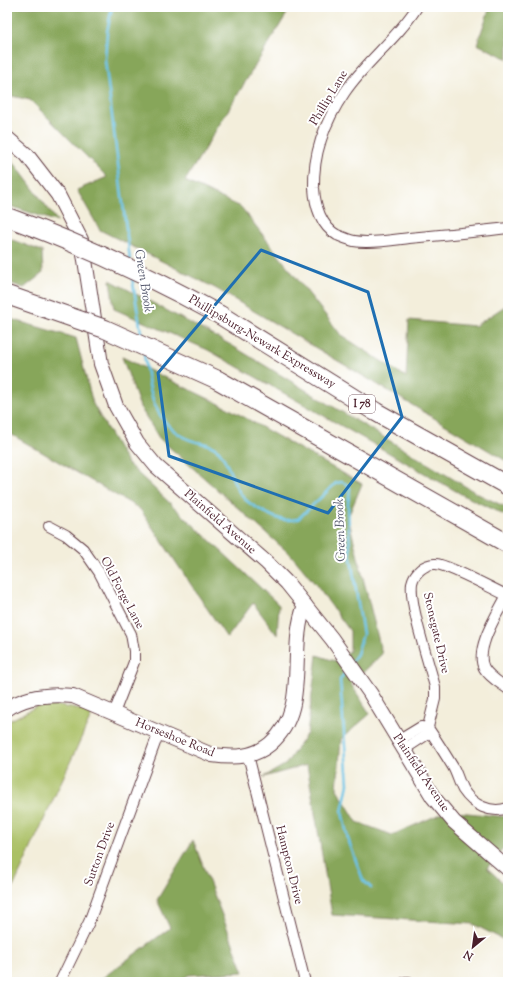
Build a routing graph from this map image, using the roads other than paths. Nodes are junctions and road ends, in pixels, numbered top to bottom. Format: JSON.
{"nodes":[{"id":1,"x":417,"y":7,"type":"edge"},
{"id":2,"x":7,"y":138,"type":"edge"},
{"id":3,"x":7,"y":217,"type":"edge"},
{"id":4,"x":508,"y":228,"type":"edge"},
{"id":5,"x":7,"y":296,"type":"edge"},
{"id":6,"x":508,"y":486,"type":"edge"},
{"id":7,"x":49,"y":526,"type":"dead end"},
{"id":8,"x":508,"y":544,"type":"edge"},
{"id":9,"x":507,"y":596,"type":"edge"},
{"id":10,"x":305,"y":605,"type":"junction"},
{"id":11,"x":508,"y":689,"type":"edge"},
{"id":12,"x":7,"y":709,"type":"edge"},
{"id":13,"x":114,"y":713,"type":"junction"},
{"id":14,"x":428,"y":728,"type":"junction"},
{"id":15,"x":159,"y":732,"type":"junction"},
{"id":16,"x":401,"y":746,"type":"junction"},
{"id":17,"x":248,"y":755,"type":"junction"},
{"id":18,"x":508,"y":808,"type":"edge"},
{"id":19,"x":508,"y":869,"type":"edge"},
{"id":20,"x":60,"y":982,"type":"edge"},
{"id":21,"x":306,"y":982,"type":"edge"},
{"id":22,"x":405,"y":982,"type":"edge"},
{"id":23,"x":409,"y":982,"type":"edge"}],
"edges":[{"from":1,"to":4,"type":"street","name":"Phillip Lane"},
{"from":2,"to":10,"type":"main road","name":"Plainfield Avenue"},
{"from":3,"to":6,"type":"highway","name":"Phillipsburg-Newark Expressway","number":"I 78","bridge":true},
{"from":5,"to":8,"type":"highway","bridge":true},
{"from":7,"to":13,"type":"street","name":"Old Forge Lane"},
{"from":9,"to":11,"type":"street"},
{"from":9,"to":14,"type":"street","name":"Stonegate Drive"},
{"from":10,"to":16,"type":"main road","name":"Plainfield Avenue"},
{"from":10,"to":17,"type":"main road","name":"Horseshoe Road"},
{"from":12,"to":13,"type":"main road","name":"Horseshoe Road"},
{"from":13,"to":15,"type":"main road","name":"Horseshoe Road"},
{"from":14,"to":16,"type":"street"},
{"from":14,"to":18,"type":"street"},
{"from":15,"to":17,"type":"main road","name":"Horseshoe Road"},
{"from":15,"to":20,"type":"street","name":"Sutton Drive"},
{"from":16,"to":19,"type":"main road","name":"Plainfield Avenue"},
{"from":17,"to":21,"type":"street","name":"Hampton Drive"},
{"from":22,"to":23,"type":"street"}]}
